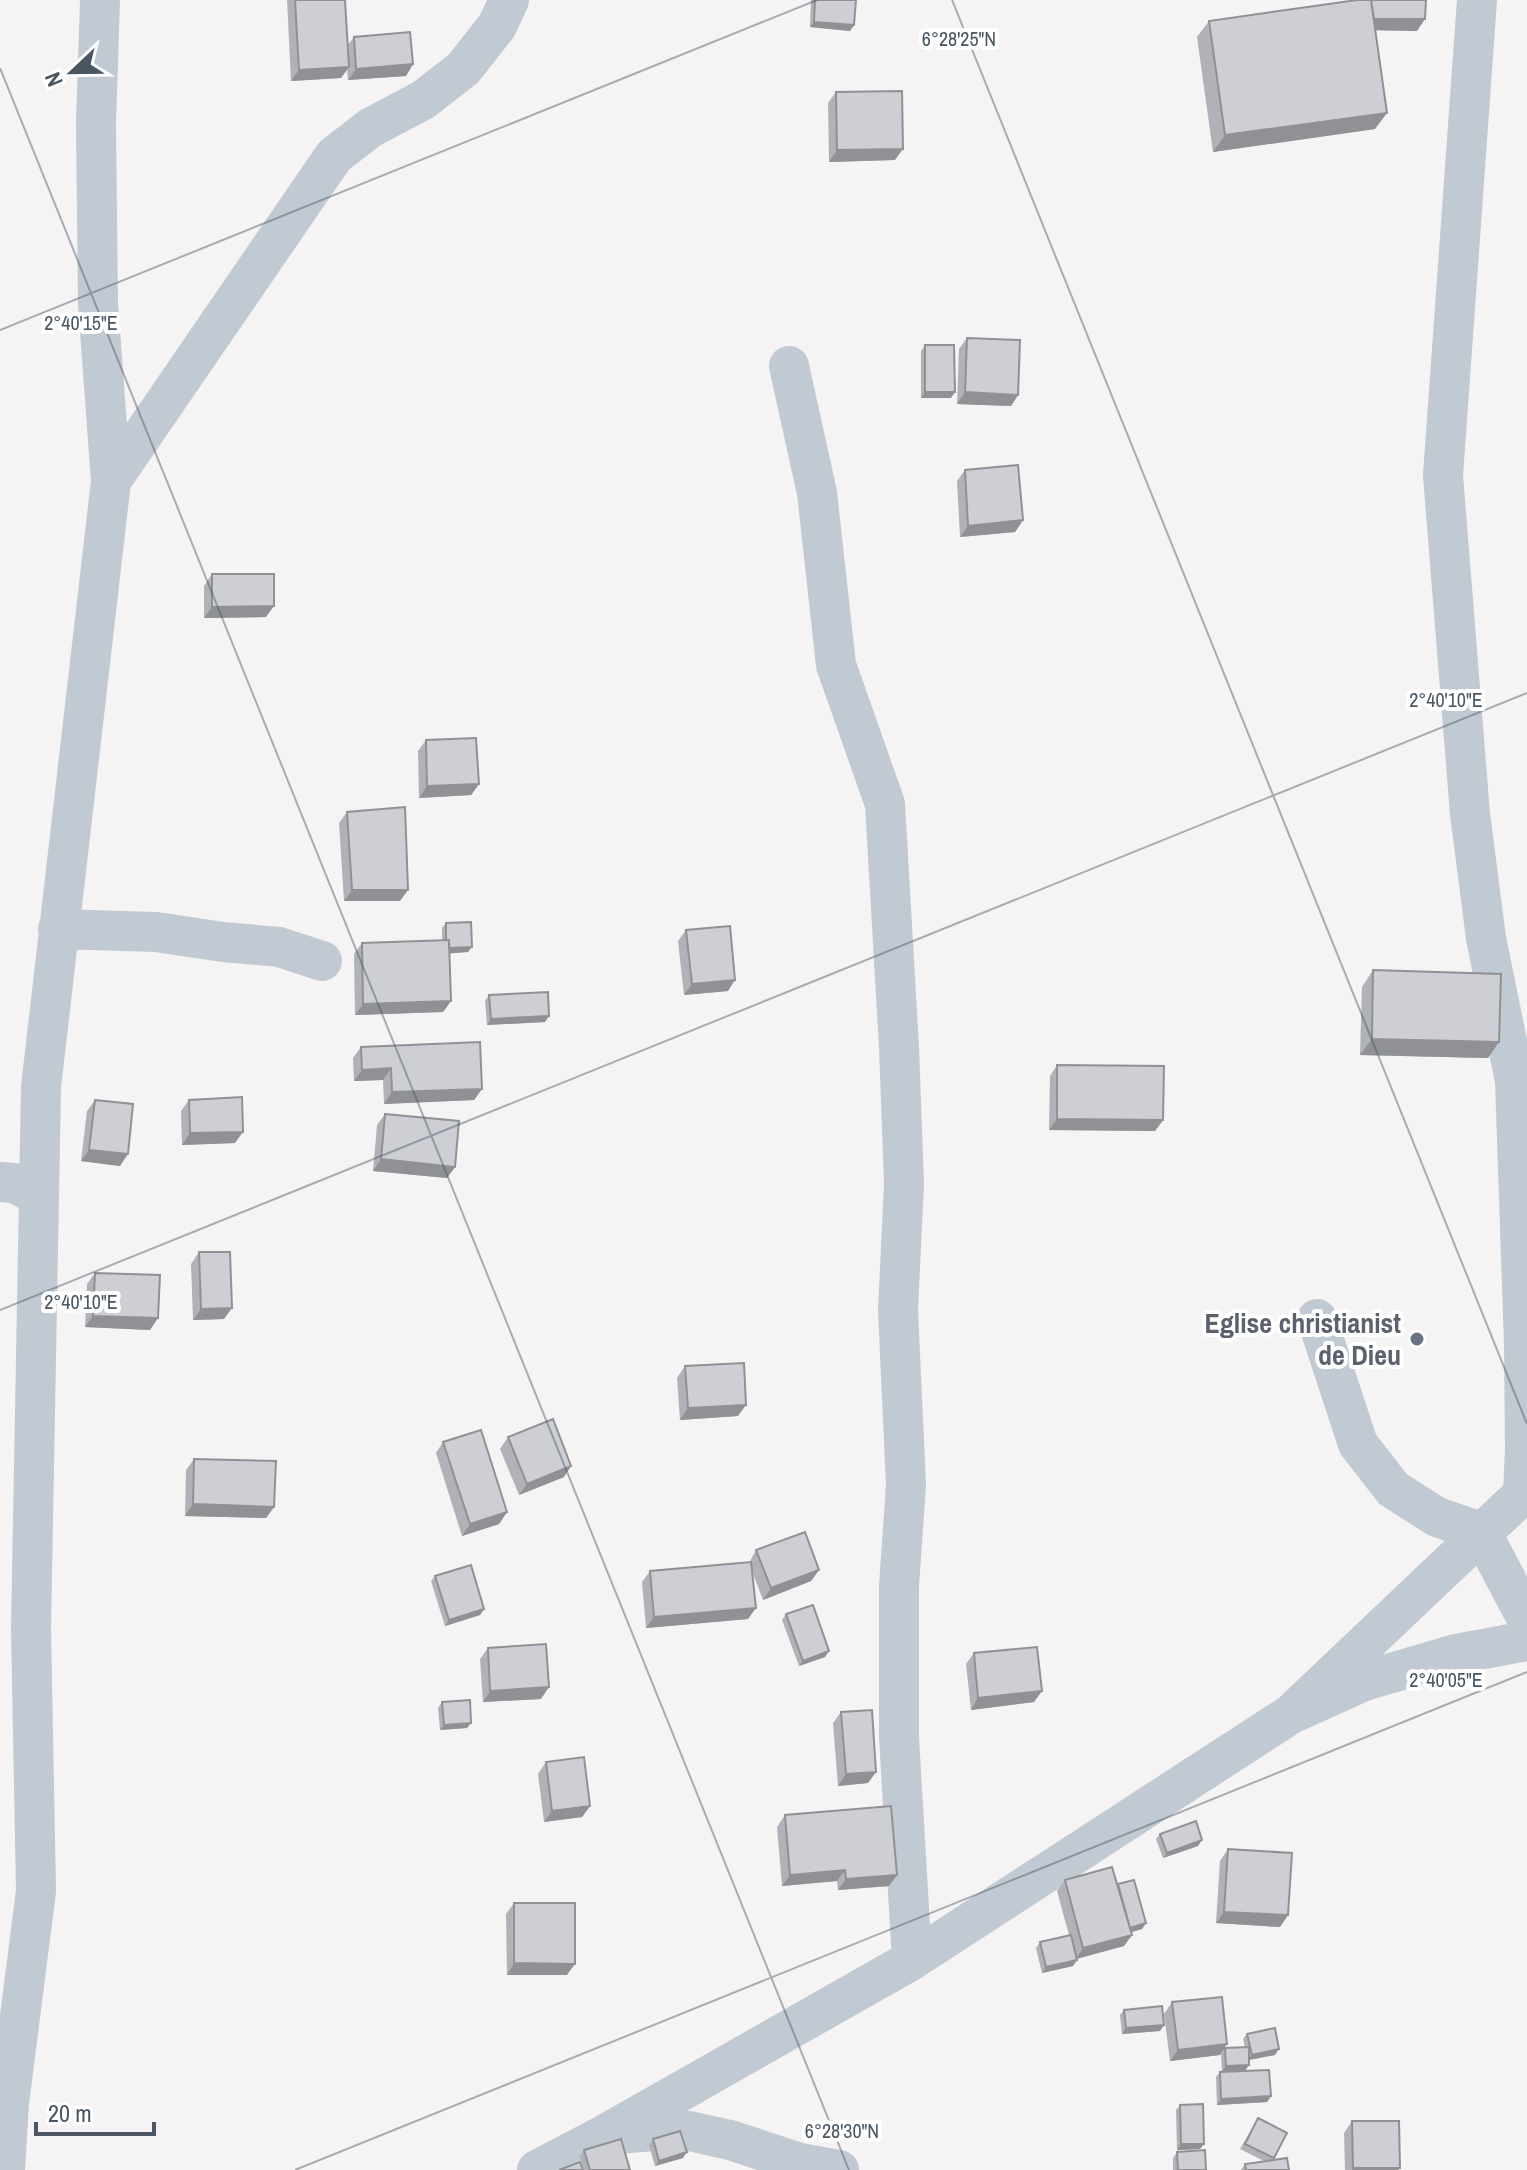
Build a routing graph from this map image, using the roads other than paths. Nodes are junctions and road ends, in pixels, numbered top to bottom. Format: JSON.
{"nodes":[{"id":1,"x":100,"y":0,"type":"edge"},
{"id":2,"x":509,"y":0,"type":"edge"},
{"id":3,"x":1477,"y":0,"type":"edge"},
{"id":4,"x":789,"y":366,"type":"dead end"},
{"id":5,"x":111,"y":481,"type":"junction"},
{"id":6,"x":58,"y":929,"type":"junction"},
{"id":7,"x":322,"y":961,"type":"dead end"},
{"id":8,"x":13,"y":1181,"type":"edge"},
{"id":9,"x":1317,"y":1319,"type":"dead end"},
{"id":10,"x":1525,"y":1494,"type":"edge"},
{"id":11,"x":1481,"y":1532,"type":"junction"},
{"id":12,"x":1527,"y":1619,"type":"edge"},
{"id":13,"x":15,"y":1627,"type":"edge"},
{"id":14,"x":1527,"y":1641,"type":"edge"},
{"id":15,"x":1291,"y":1714,"type":"junction"},
{"id":16,"x":912,"y":1960,"type":"junction"},
{"id":17,"x":4,"y":2102,"type":"edge"},
{"id":18,"x":604,"y":2135,"type":"junction"},
{"id":19,"x":5,"y":2170,"type":"edge"},
{"id":20,"x":537,"y":2170,"type":"edge"},
{"id":21,"x":839,"y":2170,"type":"edge"}],
"edges":[{"from":1,"to":5,"type":"street"},
{"from":2,"to":5,"type":"street"},
{"from":3,"to":10,"type":"street"},
{"from":4,"to":16,"type":"street"},
{"from":5,"to":6,"type":"street"},
{"from":6,"to":7,"type":"street"},
{"from":6,"to":8,"type":"street"},
{"from":8,"to":13,"type":"street"},
{"from":9,"to":11,"type":"street"},
{"from":10,"to":11,"type":"street"},
{"from":11,"to":12,"type":"street"},
{"from":11,"to":15,"type":"street"},
{"from":13,"to":17,"type":"street"},
{"from":14,"to":15,"type":"street"},
{"from":15,"to":16,"type":"street"},
{"from":16,"to":18,"type":"street"},
{"from":17,"to":19,"type":"street"},
{"from":18,"to":20,"type":"street"},
{"from":18,"to":21,"type":"street"}]}
